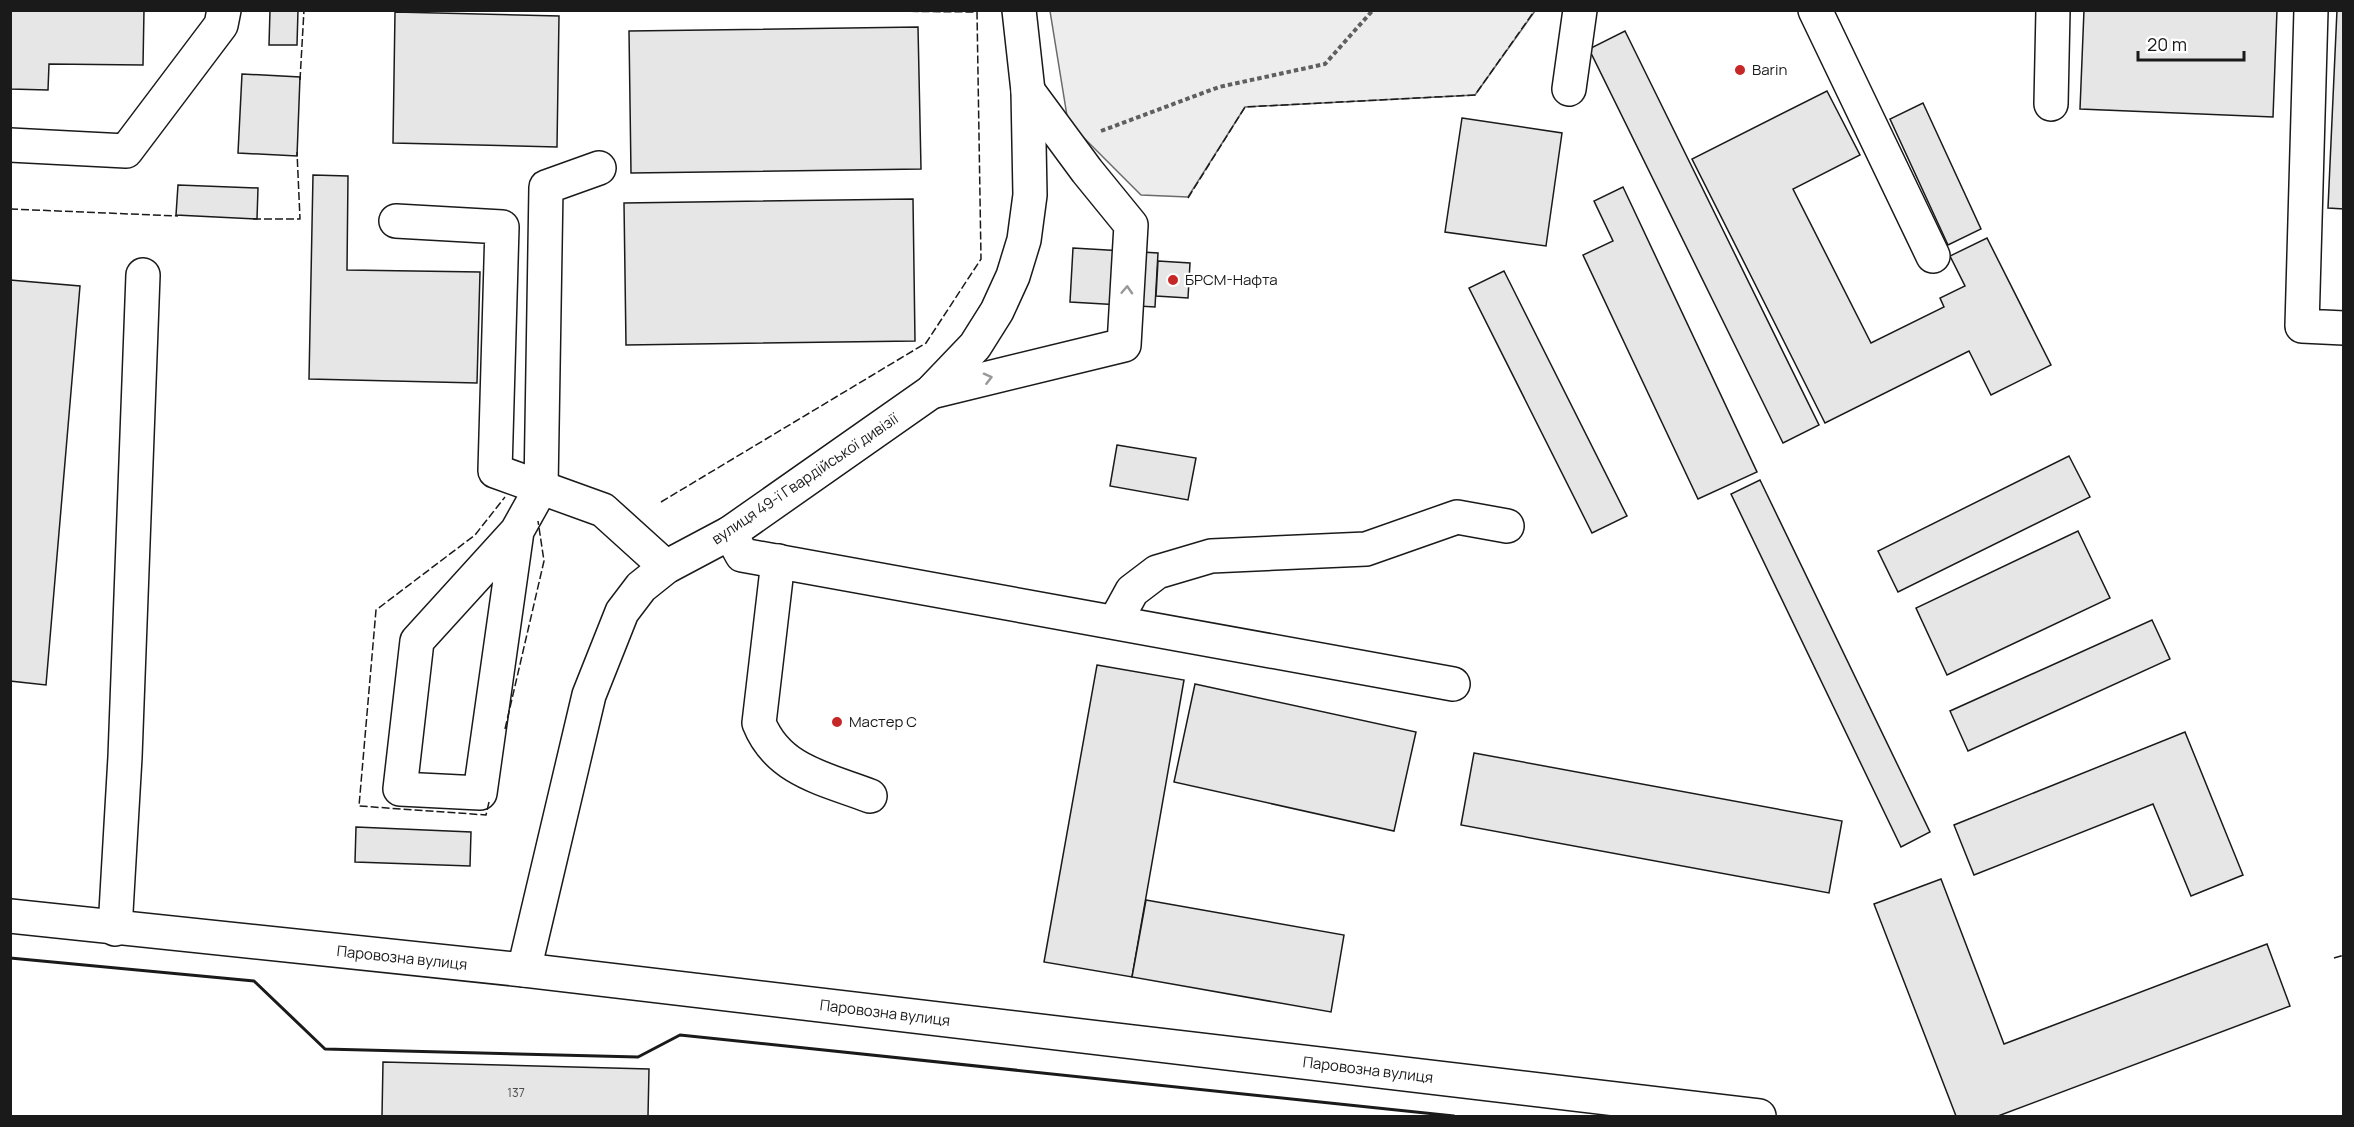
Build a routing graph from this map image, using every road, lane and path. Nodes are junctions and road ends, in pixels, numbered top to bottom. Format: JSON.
{"nodes":[{"id":1,"x":224,"y":10,"type":"edge"},
{"id":2,"x":1020,"y":10,"type":"edge"},
{"id":3,"x":1373,"y":10,"type":"edge"},
{"id":4,"x":1580,"y":10,"type":"edge"},
{"id":5,"x":1815,"y":10,"type":"edge"},
{"id":6,"x":2053,"y":10,"type":"edge"},
{"id":7,"x":2311,"y":10,"type":"edge"},
{"id":8,"x":1569,"y":89,"type":"dead end"},
{"id":9,"x":1028,"y":92,"type":"junction"},
{"id":10,"x":2051,"y":104,"type":"dead end"},
{"id":11,"x":1067,"y":144,"type":"junction"},
{"id":12,"x":10,"y":145,"type":"edge"},
{"id":13,"x":599,"y":168,"type":"dead end"},
{"id":14,"x":396,"y":221,"type":"dead end"},
{"id":15,"x":1933,"y":256,"type":"dead end"},
{"id":16,"x":143,"y":275,"type":"dead end"},
{"id":17,"x":2343,"y":328,"type":"edge"},
{"id":18,"x":931,"y":392,"type":"junction"},
{"id":19,"x":541,"y":488,"type":"junction"},
{"id":20,"x":1507,"y":526,"type":"dead end"},
{"id":21,"x":518,"y":531,"type":"junction"},
{"id":22,"x":730,"y":533,"type":"junction"},
{"id":23,"x":778,"y":561,"type":"junction"},
{"id":24,"x":666,"y":567,"type":"junction"},
{"id":25,"x":1115,"y":622,"type":"junction"},
{"id":26,"x":1453,"y":684,"type":"dead end"},
{"id":27,"x":870,"y":796,"type":"dead end"},
{"id":28,"x":10,"y":916,"type":"edge"},
{"id":29,"x":115,"y":929,"type":"junction"},
{"id":30,"x":524,"y":970,"type":"junction"},
{"id":31,"x":1759,"y":1116,"type":"edge"}],
"edges":[{"from":1,"to":12,"type":"street"},
{"from":2,"to":9,"type":"street","name":"вулиця 49-ї Гвардійської дивізії"},
{"from":3,"to":11,"type":"path"},
{"from":4,"to":8,"type":"street"},
{"from":5,"to":15,"type":"street"},
{"from":6,"to":10,"type":"street"},
{"from":7,"to":17,"type":"street"},
{"from":9,"to":11,"type":"street"},
{"from":9,"to":18,"type":"street","name":"вулиця 49-ї Гвардійської дивізії"},
{"from":18,"to":11,"type":"street","one_way":true},
{"from":13,"to":19,"type":"street"},
{"from":14,"to":19,"type":"street"},
{"from":16,"to":29,"type":"street"},
{"from":18,"to":22,"type":"street","name":"вулиця 49-ї Гвардійської дивізії"},
{"from":19,"to":21,"type":"street"},
{"from":19,"to":24,"type":"street"},
{"from":20,"to":25,"type":"street"},
{"from":21,"to":21,"type":"street"},
{"from":22,"to":23,"type":"street"},
{"from":22,"to":24,"type":"street","name":"вулиця 49-ї Гвардійської дивізії"},
{"from":23,"to":25,"type":"street"},
{"from":23,"to":27,"type":"street"},
{"from":24,"to":30,"type":"street","name":"вулиця 49-ї Гвардійської дивізії"},
{"from":25,"to":26,"type":"street"},
{"from":28,"to":29,"type":"street","name":"Паровозна вулиця"},
{"from":29,"to":30,"type":"street","name":"Паровозна вулиця"},
{"from":30,"to":31,"type":"street","name":"Паровозна вулиця"}]}
